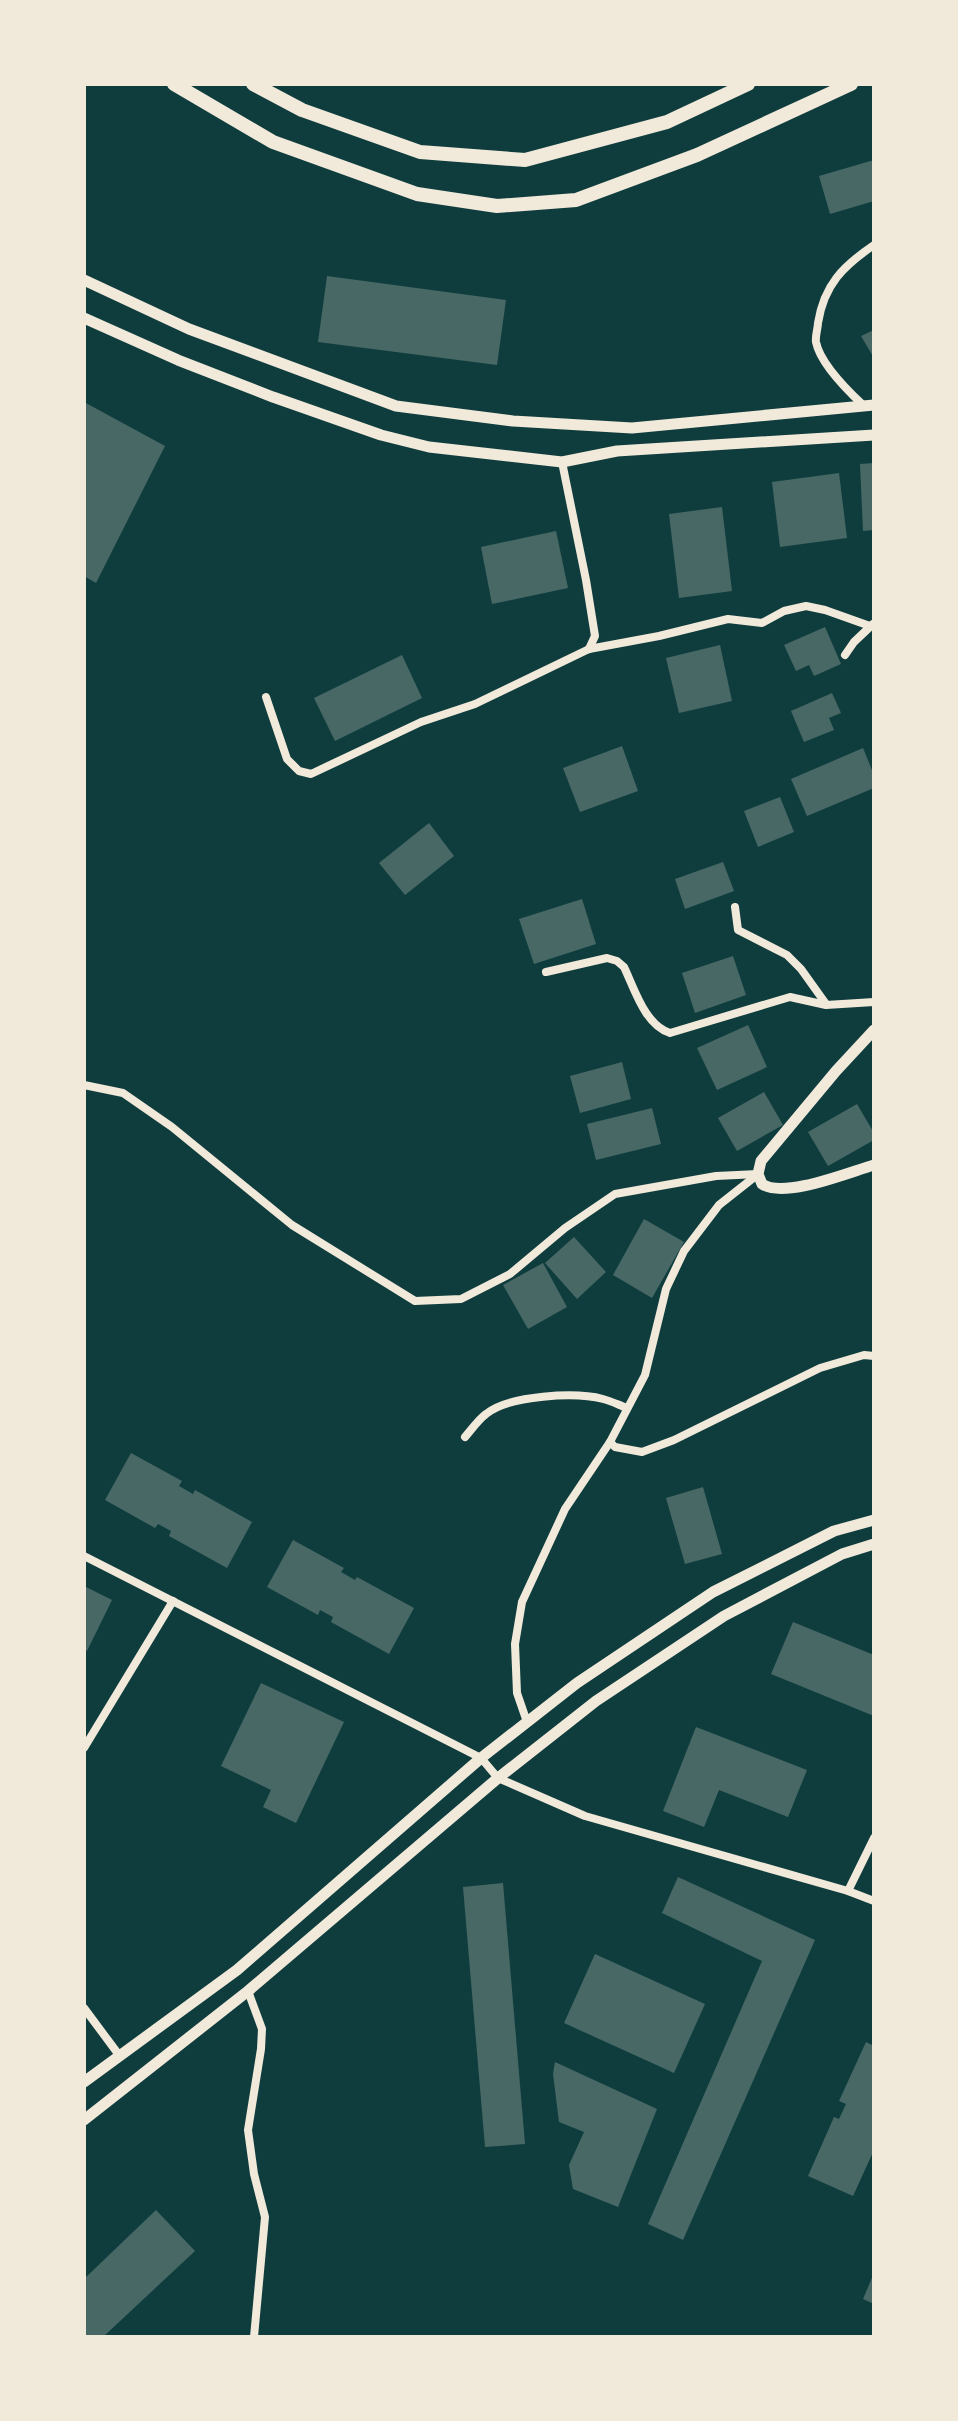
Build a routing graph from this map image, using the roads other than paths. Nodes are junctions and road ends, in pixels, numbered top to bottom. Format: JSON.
{"nodes":[{"id":1,"x":174,"y":84,"type":"edge"},
{"id":2,"x":253,"y":84,"type":"edge"},
{"id":3,"x":748,"y":84,"type":"edge"},
{"id":4,"x":851,"y":84,"type":"edge"},
{"id":5,"x":874,"y":245,"type":"edge"},
{"id":6,"x":84,"y":280,"type":"edge"},
{"id":7,"x":84,"y":318,"type":"edge"},
{"id":8,"x":869,"y":406,"type":"edge"},
{"id":9,"x":874,"y":435,"type":"edge"},
{"id":10,"x":562,"y":462,"type":"junction"},
{"id":11,"x":872,"y":625,"type":"edge"},
{"id":12,"x":589,"y":649,"type":"junction"},
{"id":13,"x":845,"y":655,"type":"dead end"},
{"id":14,"x":266,"y":697,"type":"dead end"},
{"id":15,"x":735,"y":907,"type":"dead end"},
{"id":16,"x":546,"y":972,"type":"dead end"},
{"id":17,"x":874,"y":1002,"type":"edge"},
{"id":18,"x":826,"y":1005,"type":"junction"},
{"id":19,"x":874,"y":1030,"type":"edge"},
{"id":20,"x":84,"y":1085,"type":"edge"},
{"id":21,"x":874,"y":1165,"type":"edge"},
{"id":22,"x":758,"y":1174,"type":"junction"},
{"id":23,"x":874,"y":1356,"type":"edge"},
{"id":24,"x":627,"y":1408,"type":"junction"},
{"id":25,"x":465,"y":1437,"type":"dead end"},
{"id":26,"x":610,"y":1442,"type":"junction"},
{"id":27,"x":874,"y":1520,"type":"edge"},
{"id":28,"x":874,"y":1544,"type":"edge"},
{"id":29,"x":84,"y":1556,"type":"edge"},
{"id":30,"x":173,"y":1601,"type":"junction"},
{"id":31,"x":527,"y":1722,"type":"junction"},
{"id":32,"x":84,"y":1748,"type":"edge"},
{"id":33,"x":481,"y":1758,"type":"junction"},
{"id":34,"x":498,"y":1778,"type":"junction"},
{"id":35,"x":874,"y":1838,"type":"edge"},
{"id":36,"x":848,"y":1891,"type":"junction"},
{"id":37,"x":874,"y":1901,"type":"edge"},
{"id":38,"x":248,"y":1991,"type":"junction"},
{"id":39,"x":84,"y":2008,"type":"edge"},
{"id":40,"x":119,"y":2055,"type":"junction"},
{"id":41,"x":84,"y":2082,"type":"edge"},
{"id":42,"x":84,"y":2120,"type":"edge"},
{"id":43,"x":254,"y":2337,"type":"edge"}],
"edges":[{"from":1,"to":4,"type":"highway"},
{"from":2,"to":3,"type":"highway"},
{"from":5,"to":8,"type":"street"},
{"from":6,"to":8,"type":"street"},
{"from":7,"to":10,"type":"street"},
{"from":9,"to":10,"type":"street"},
{"from":10,"to":12,"type":"street"},
{"from":11,"to":12,"type":"street"},
{"from":11,"to":13,"type":"street"},
{"from":12,"to":14,"type":"street"},
{"from":15,"to":18,"type":"street"},
{"from":16,"to":18,"type":"street"},
{"from":17,"to":18,"type":"street"},
{"from":19,"to":22,"type":"street"},
{"from":20,"to":22,"type":"street"},
{"from":21,"to":22,"type":"street"},
{"from":22,"to":24,"type":"street"},
{"from":23,"to":26,"type":"street"},
{"from":24,"to":25,"type":"street"},
{"from":24,"to":26,"type":"street"},
{"from":26,"to":31,"type":"street"},
{"from":27,"to":31,"type":"street"},
{"from":28,"to":34,"type":"street"},
{"from":29,"to":30,"type":"street"},
{"from":30,"to":32,"type":"street"},
{"from":30,"to":33,"type":"street"},
{"from":31,"to":33,"type":"street"},
{"from":33,"to":34,"type":"street"},
{"from":33,"to":40,"type":"street"},
{"from":34,"to":36,"type":"street"},
{"from":34,"to":38,"type":"street"},
{"from":35,"to":36,"type":"street"},
{"from":36,"to":37,"type":"street"},
{"from":38,"to":42,"type":"street"},
{"from":38,"to":43,"type":"street"},
{"from":39,"to":40,"type":"street"},
{"from":40,"to":41,"type":"street"}]}
